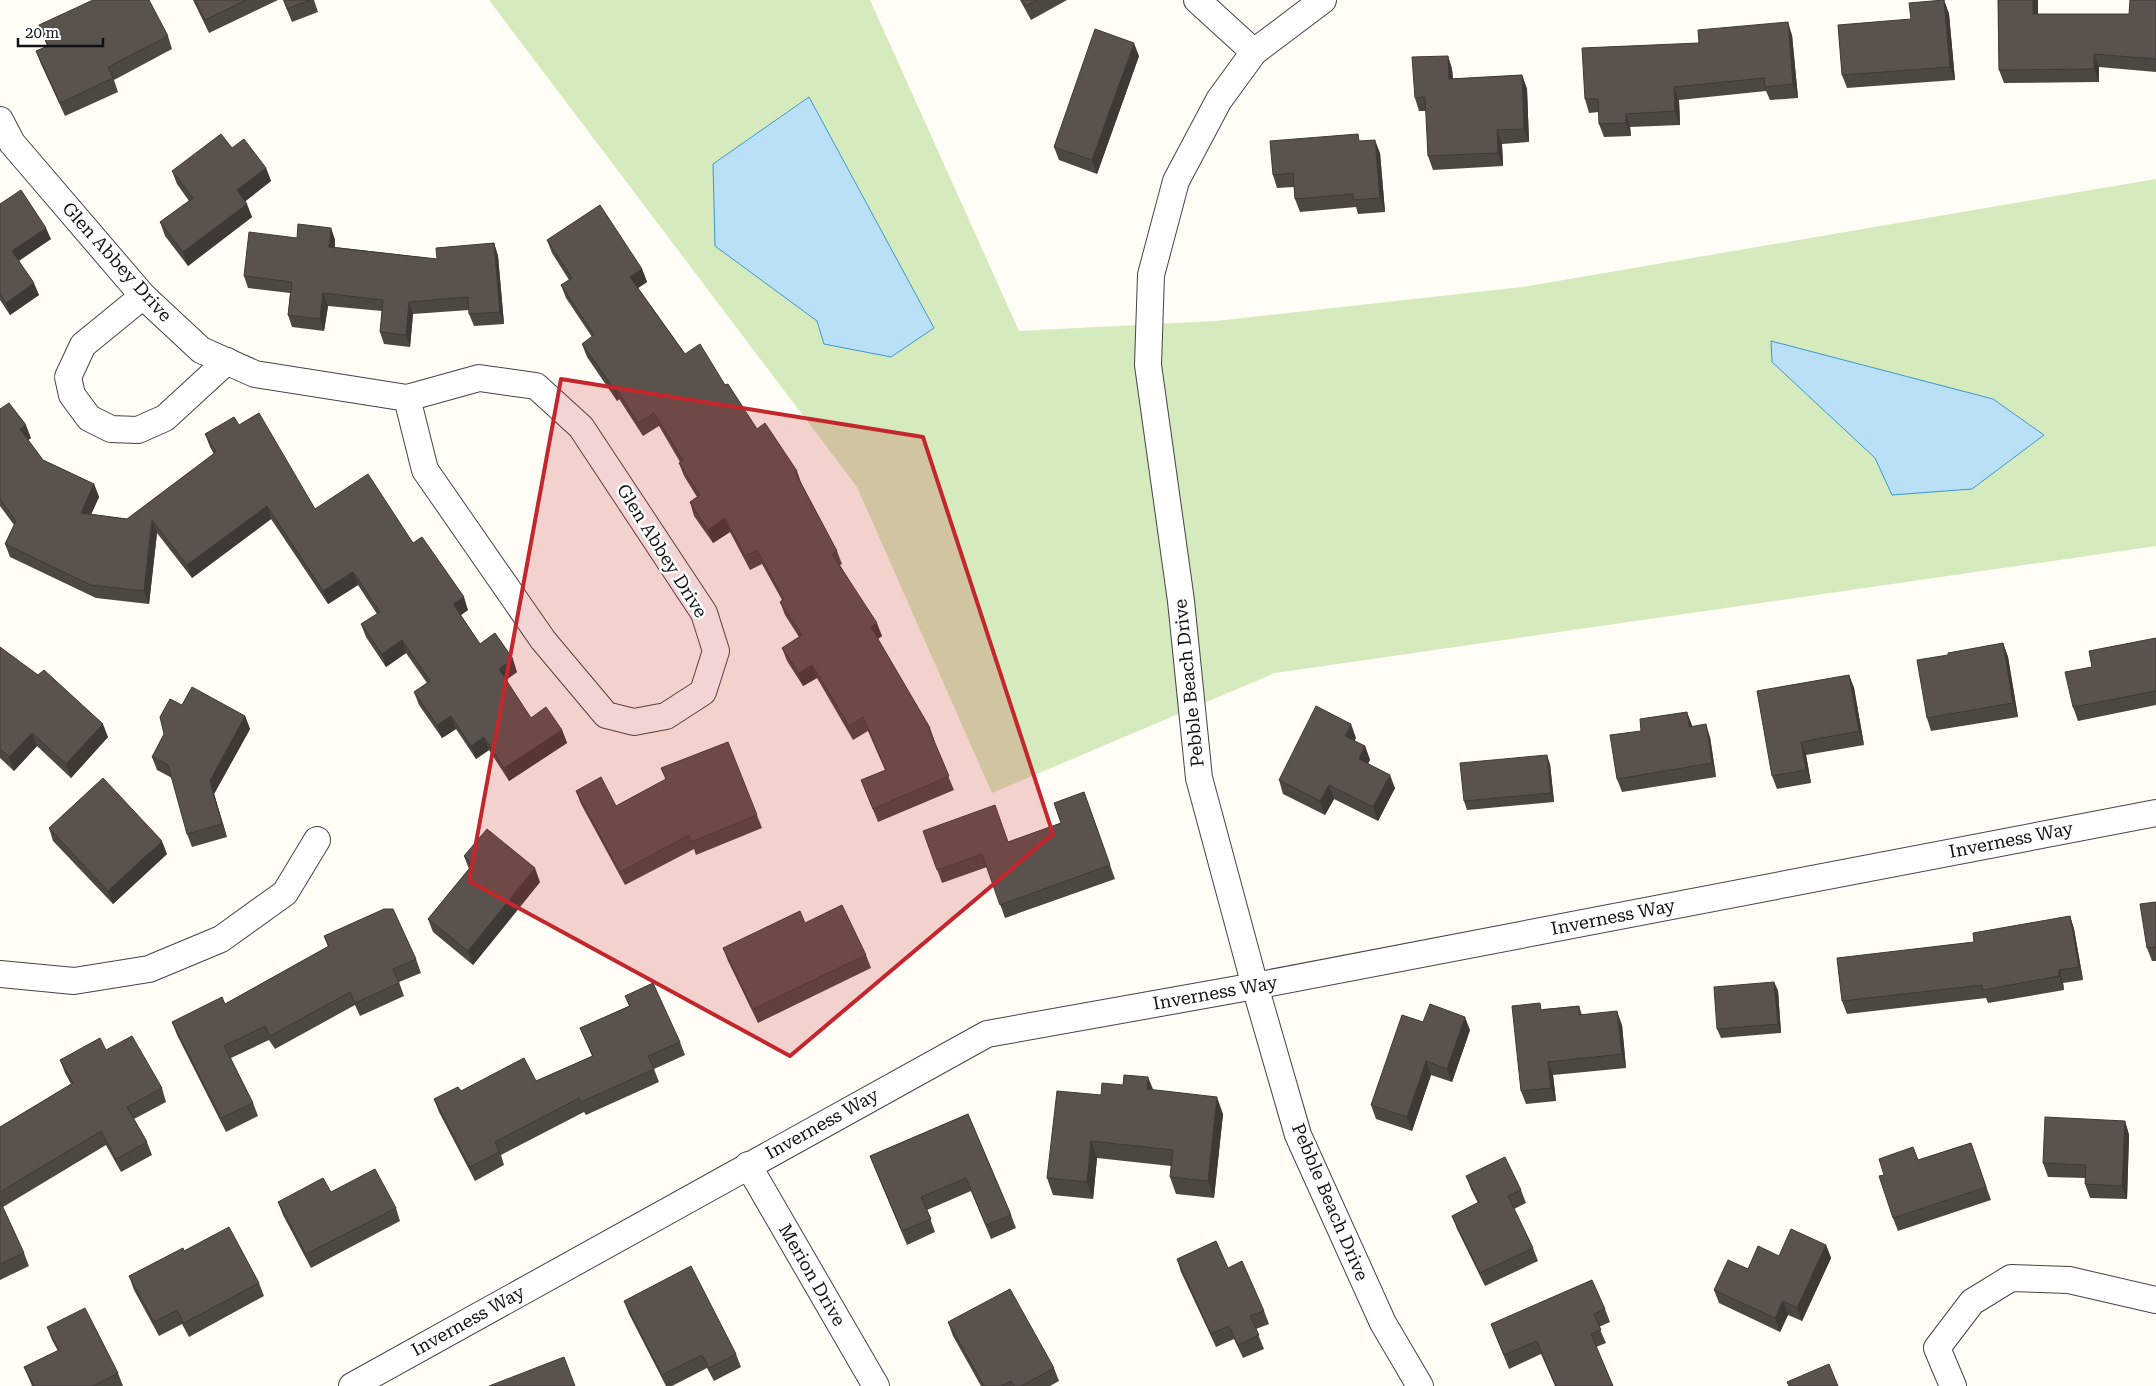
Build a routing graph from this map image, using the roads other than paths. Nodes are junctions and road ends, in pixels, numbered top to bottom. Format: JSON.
{"nodes":[{"id":1,"x":1196,"y":0,"type":"edge"},
{"id":2,"x":1323,"y":0,"type":"edge"},
{"id":3,"x":1254,"y":52,"type":"junction"},
{"id":4,"x":0,"y":120,"type":"edge"},
{"id":5,"x":143,"y":296,"type":"junction"},
{"id":6,"x":227,"y":362,"type":"junction"},
{"id":7,"x":407,"y":398,"type":"junction"},
{"id":8,"x":2156,"y":813,"type":"edge"},
{"id":9,"x":317,"y":840,"type":"dead end"},
{"id":10,"x":0,"y":974,"type":"edge"},
{"id":11,"x":1255,"y":986,"type":"junction"},
{"id":12,"x":748,"y":1165,"type":"junction"},
{"id":13,"x":2156,"y":1300,"type":"edge"},
{"id":14,"x":352,"y":1386,"type":"edge"},
{"id":15,"x":876,"y":1386,"type":"edge"},
{"id":16,"x":1420,"y":1386,"type":"edge"},
{"id":17,"x":1954,"y":1386,"type":"edge"}],
"edges":[{"from":1,"to":3,"type":"street"},
{"from":2,"to":3,"type":"street","name":"Pebble Beach Drive"},
{"from":3,"to":11,"type":"street","name":"Pebble Beach Drive"},
{"from":4,"to":5,"type":"street","name":"Glen Abbey Drive"},
{"from":5,"to":6,"type":"street","name":"Glen Abbey Drive"},
{"from":5,"to":6,"type":"street"},
{"from":6,"to":7,"type":"street","name":"Glen Abbey Drive"},
{"from":7,"to":7,"type":"street","name":"Glen Abbey Drive"},
{"from":8,"to":11,"type":"street","name":"Inverness Way"},
{"from":9,"to":10,"type":"street"},
{"from":11,"to":12,"type":"street","name":"Inverness Way"},
{"from":11,"to":16,"type":"street","name":"Pebble Beach Drive"},
{"from":12,"to":14,"type":"street","name":"Inverness Way"},
{"from":12,"to":15,"type":"street","name":"Merion Drive"},
{"from":13,"to":17,"type":"street"}]}
